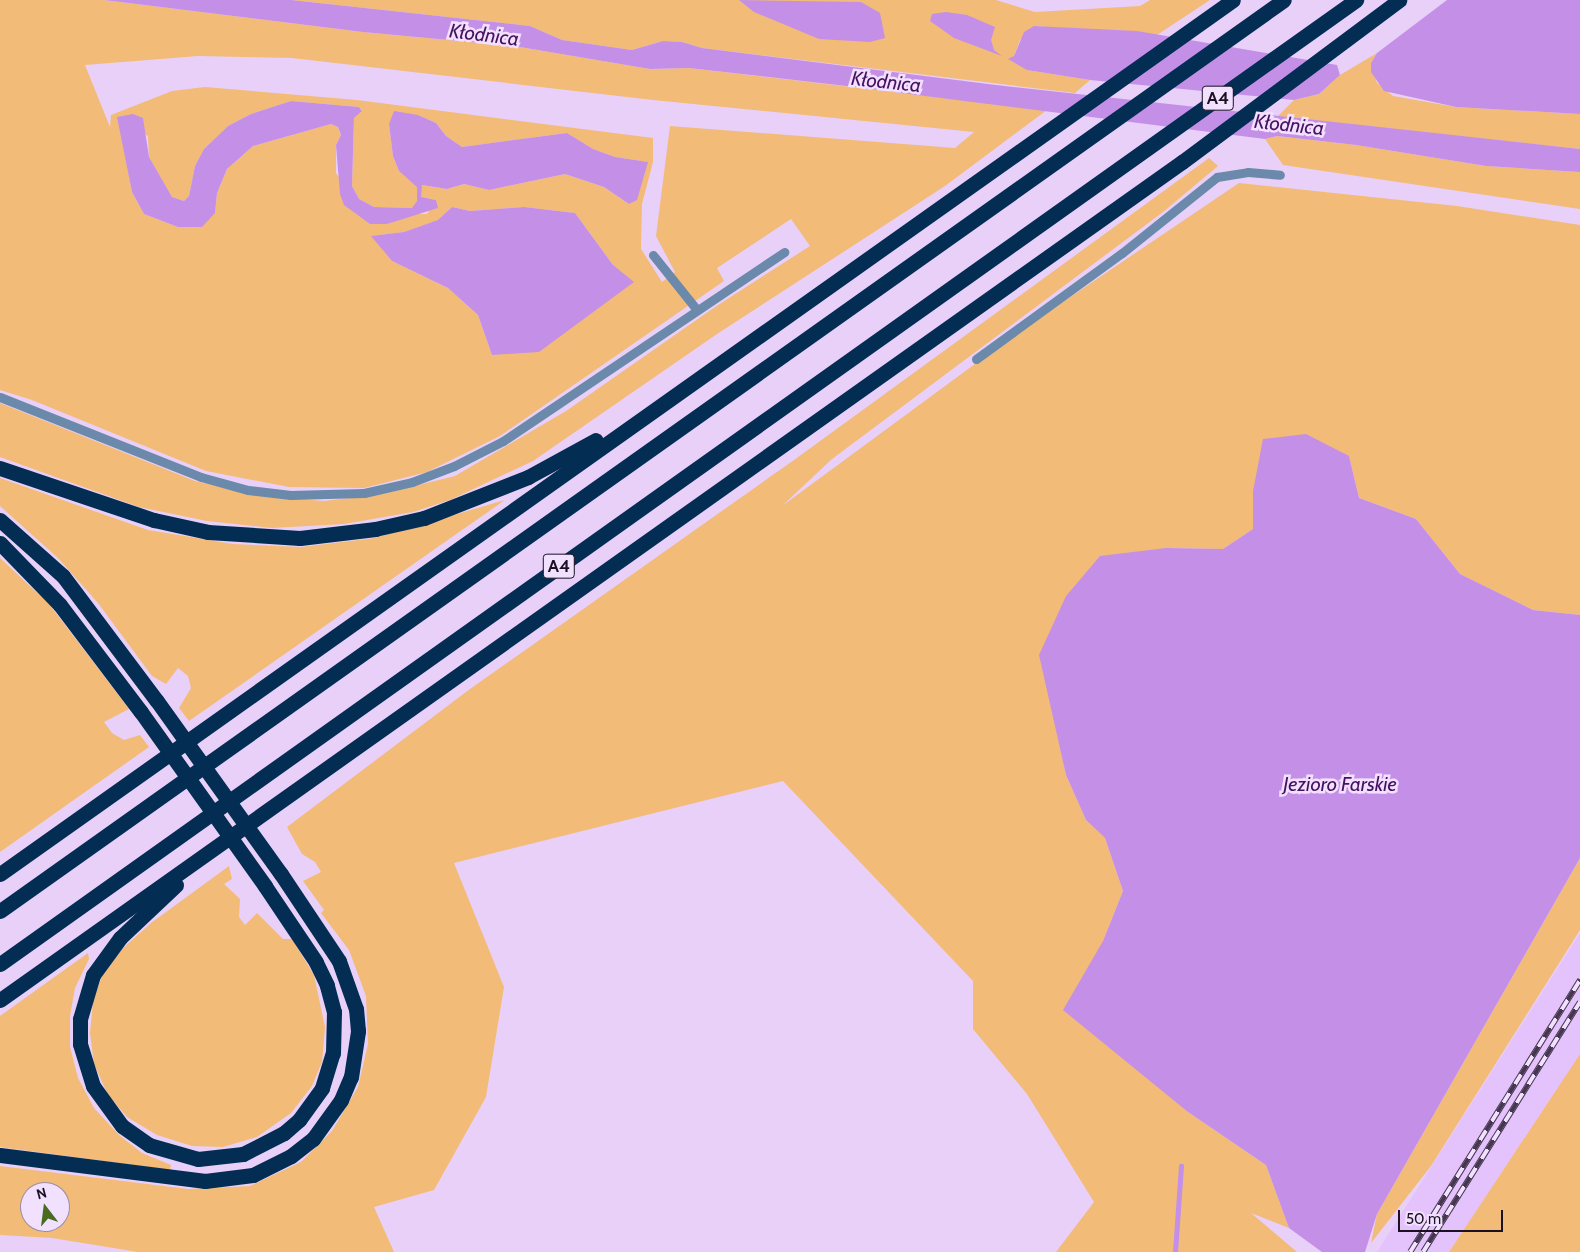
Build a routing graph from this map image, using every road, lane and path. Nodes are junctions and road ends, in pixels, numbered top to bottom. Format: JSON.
{"nodes":[{"id":1,"x":1233,"y":0,"type":"edge"},
{"id":2,"x":1284,"y":0,"type":"edge"},
{"id":3,"x":1356,"y":0,"type":"edge"},
{"id":4,"x":1399,"y":0,"type":"edge"},
{"id":5,"x":1280,"y":175,"type":"dead end"},
{"id":6,"x":784,"y":252,"type":"dead end"},
{"id":7,"x":653,"y":254,"type":"dead end"},
{"id":8,"x":697,"y":310,"type":"junction"},
{"id":9,"x":976,"y":359,"type":"dead end"},
{"id":10,"x":0,"y":398,"type":"edge"},
{"id":11,"x":650,"y":410,"type":"junction"},
{"id":12,"x":0,"y":468,"type":"edge"},
{"id":13,"x":0,"y":520,"type":"edge"},
{"id":14,"x":0,"y":544,"type":"edge"},
{"id":15,"x":216,"y":847,"type":"junction"},
{"id":16,"x":0,"y":874,"type":"edge"},
{"id":17,"x":0,"y":911,"type":"edge"},
{"id":18,"x":0,"y":964,"type":"edge"},
{"id":19,"x":0,"y":1000,"type":"edge"},
{"id":20,"x":0,"y":1155,"type":"edge"}],
"edges":[{"from":1,"to":11,"type":"highway"},
{"from":2,"to":17,"type":"highway","number":"A4"},
{"from":3,"to":18,"type":"highway","number":"A4"},
{"from":4,"to":15,"type":"highway"},
{"from":5,"to":9,"type":"lane"},
{"from":6,"to":8,"type":"lane"},
{"from":7,"to":8,"type":"lane"},
{"from":8,"to":10,"type":"lane"},
{"from":11,"to":12,"type":"highway"},
{"from":11,"to":16,"type":"highway"},
{"from":13,"to":20,"type":"highway","bridge":true},
{"from":14,"to":15,"type":"highway","bridge":true},
{"from":15,"to":19,"type":"highway"}]}
